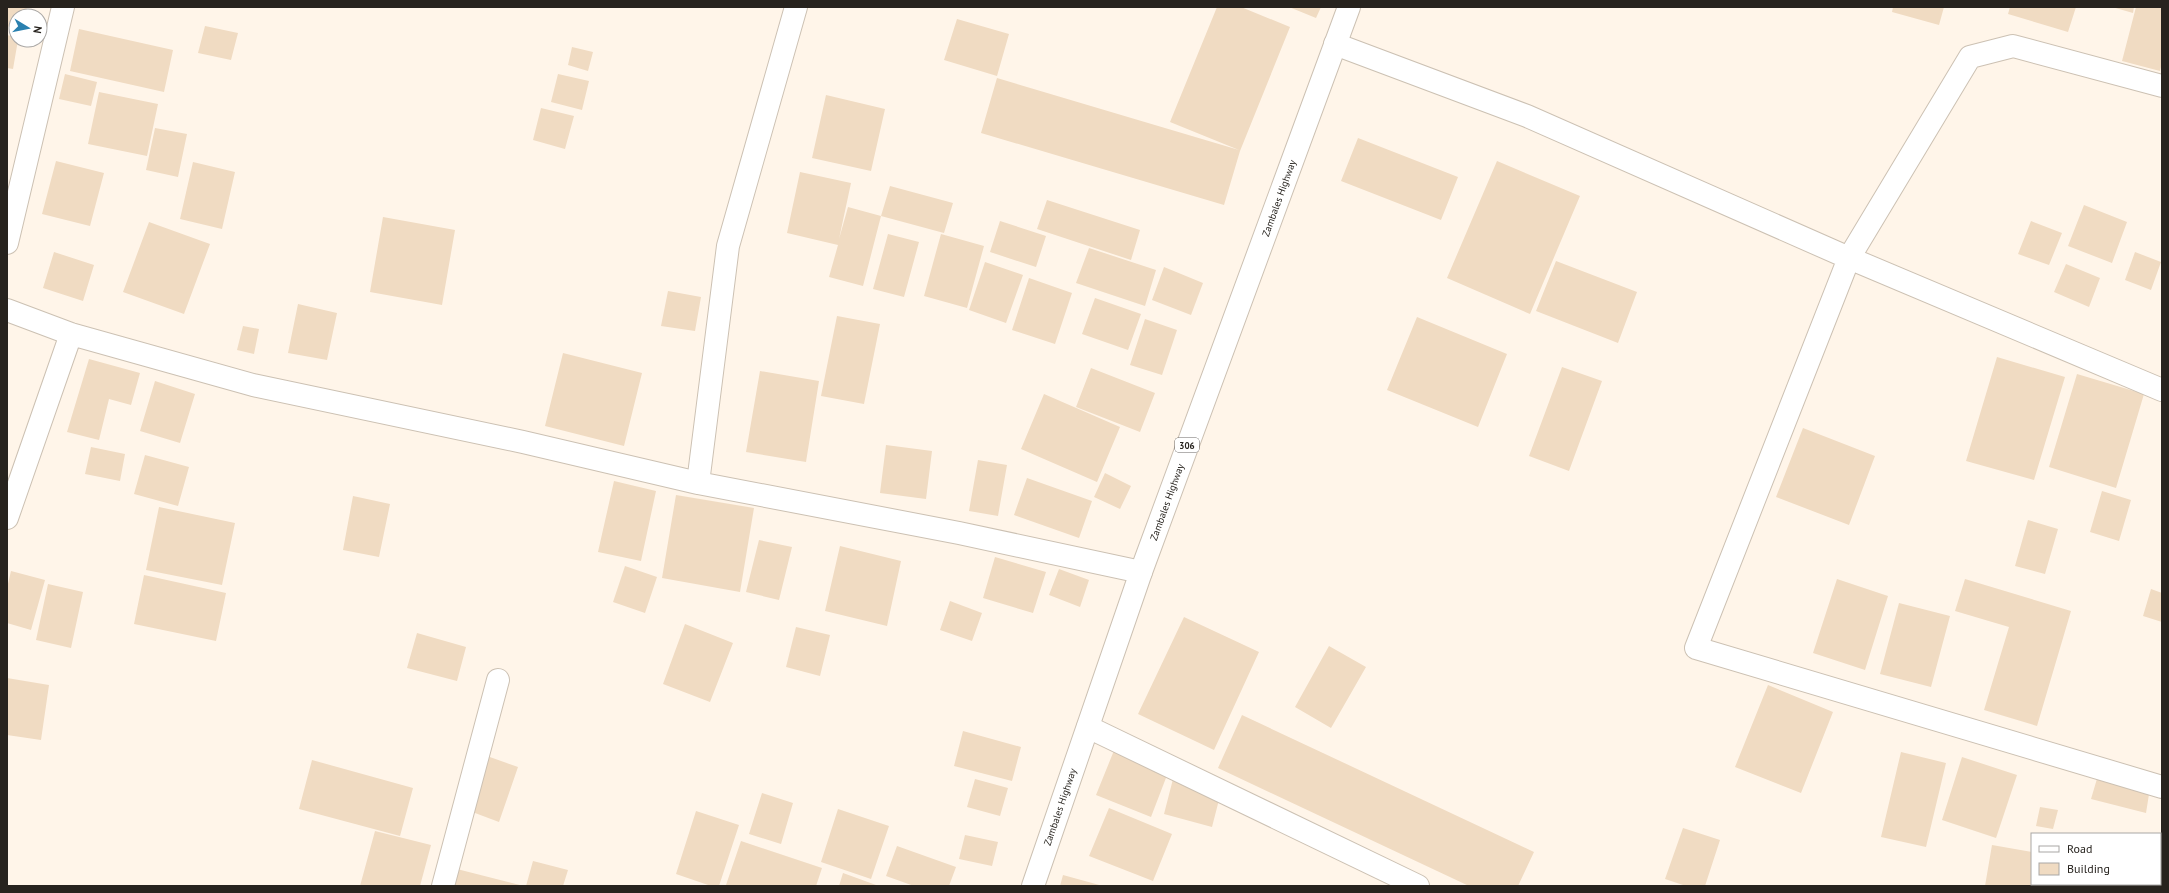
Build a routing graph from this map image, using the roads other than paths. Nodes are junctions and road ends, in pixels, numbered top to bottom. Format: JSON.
{"nodes":[{"id":1,"x":63,"y":7,"type":"edge"},
{"id":2,"x":796,"y":7,"type":"edge"},
{"id":3,"x":1349,"y":7,"type":"edge"},
{"id":4,"x":1335,"y":44,"type":"junction"},
{"id":5,"x":2162,"y":86,"type":"edge"},
{"id":6,"x":7,"y":243,"type":"edge"},
{"id":7,"x":1850,"y":258,"type":"junction"},
{"id":8,"x":7,"y":310,"type":"edge"},
{"id":9,"x":72,"y":334,"type":"junction"},
{"id":10,"x":2162,"y":390,"type":"edge"},
{"id":11,"x":698,"y":483,"type":"junction"},
{"id":12,"x":7,"y":518,"type":"edge"},
{"id":13,"x":1141,"y":572,"type":"junction"},
{"id":14,"x":498,"y":680,"type":"dead end"},
{"id":15,"x":1088,"y":727,"type":"junction"},
{"id":16,"x":2162,"y":787,"type":"edge"},
{"id":17,"x":443,"y":886,"type":"edge"},
{"id":18,"x":1033,"y":886,"type":"edge"},
{"id":19,"x":1418,"y":886,"type":"edge"}],
"edges":[{"from":1,"to":6,"type":"street"},
{"from":2,"to":11,"type":"street"},
{"from":3,"to":4,"type":"street","name":"Zambales Highway","number":"306"},
{"from":4,"to":7,"type":"street"},
{"from":4,"to":13,"type":"street","name":"Zambales Highway","number":"306"},
{"from":5,"to":7,"type":"street"},
{"from":7,"to":10,"type":"street"},
{"from":7,"to":16,"type":"street"},
{"from":8,"to":9,"type":"street"},
{"from":9,"to":11,"type":"street"},
{"from":9,"to":12,"type":"street"},
{"from":11,"to":13,"type":"street"},
{"from":13,"to":15,"type":"street","name":"Zambales Highway","number":"306"},
{"from":14,"to":17,"type":"street"},
{"from":15,"to":18,"type":"street","name":"Zambales Highway","number":"306"},
{"from":15,"to":19,"type":"street"}]}
